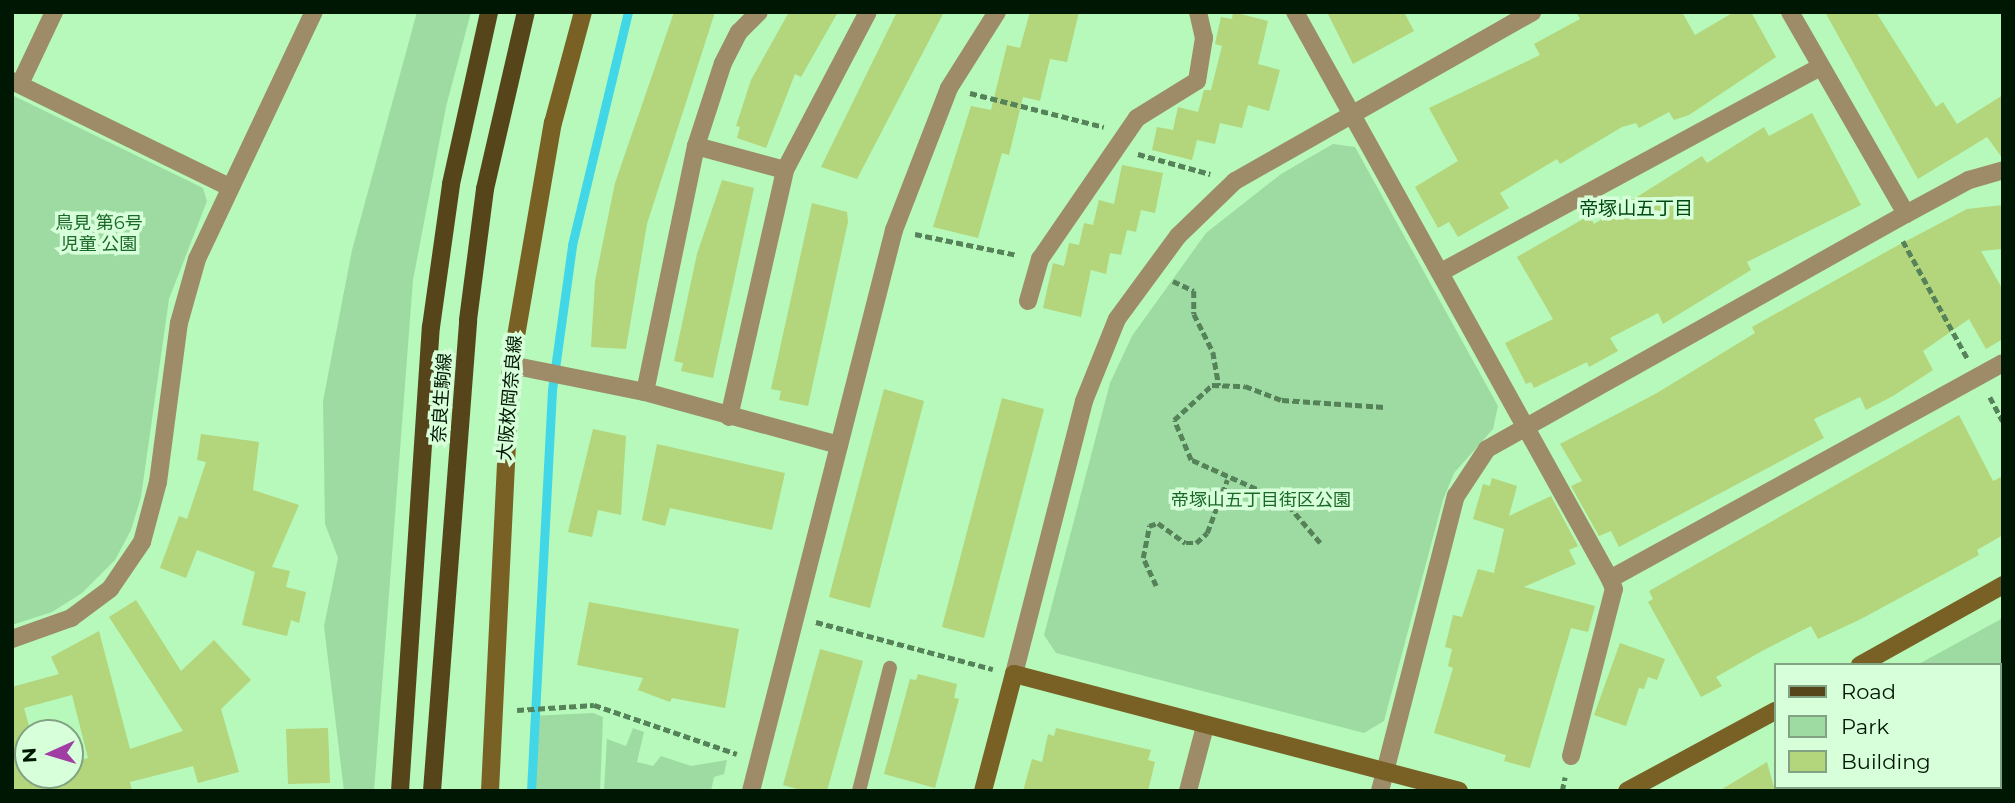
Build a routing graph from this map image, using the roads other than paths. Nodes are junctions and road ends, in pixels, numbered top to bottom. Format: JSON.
{"nodes":[{"id":1,"x":54,"y":12,"type":"edge"},
{"id":2,"x":314,"y":12,"type":"edge"},
{"id":3,"x":489,"y":12,"type":"edge"},
{"id":4,"x":526,"y":12,"type":"edge"},
{"id":5,"x":583,"y":12,"type":"edge"},
{"id":6,"x":759,"y":12,"type":"edge"},
{"id":7,"x":868,"y":12,"type":"edge"},
{"id":8,"x":997,"y":12,"type":"edge"},
{"id":9,"x":1198,"y":12,"type":"edge"},
{"id":10,"x":1295,"y":12,"type":"edge"},
{"id":11,"x":1532,"y":12,"type":"edge"},
{"id":12,"x":1790,"y":12,"type":"edge"},
{"id":13,"x":1820,"y":67,"type":"junction"},
{"id":14,"x":16,"y":83,"type":"edge"},
{"id":15,"x":1350,"y":111,"type":"junction"},
{"id":16,"x":696,"y":146,"type":"junction"},
{"id":17,"x":785,"y":170,"type":"junction"},
{"id":18,"x":2003,"y":170,"type":"edge"},
{"id":19,"x":229,"y":187,"type":"junction"},
{"id":20,"x":1899,"y":218,"type":"junction"},
{"id":21,"x":1441,"y":272,"type":"junction"},
{"id":22,"x":1028,"y":301,"type":"dead end"},
{"id":23,"x":2003,"y":363,"type":"edge"},
{"id":24,"x":511,"y":365,"type":"junction"},
{"id":25,"x":645,"y":392,"type":"junction"},
{"id":26,"x":729,"y":417,"type":"junction"},
{"id":27,"x":1523,"y":428,"type":"junction"},
{"id":28,"x":839,"y":445,"type":"junction"},
{"id":29,"x":1610,"y":579,"type":"junction"},
{"id":30,"x":2003,"y":585,"type":"edge"},
{"id":31,"x":12,"y":639,"type":"edge"},
{"id":32,"x":1864,"y":663,"type":"edge"},
{"id":33,"x":891,"y":668,"type":"dead end"},
{"id":34,"x":1014,"y":674,"type":"junction"},
{"id":35,"x":1773,"y":712,"type":"edge"},
{"id":36,"x":1205,"y":726,"type":"junction"},
{"id":37,"x":1571,"y":756,"type":"dead end"},
{"id":38,"x":1385,"y":771,"type":"junction"},
{"id":39,"x":864,"y":790,"type":"edge"},
{"id":40,"x":400,"y":791,"type":"edge"},
{"id":41,"x":432,"y":791,"type":"edge"},
{"id":42,"x":490,"y":791,"type":"edge"},
{"id":43,"x":751,"y":791,"type":"edge"},
{"id":44,"x":983,"y":791,"type":"edge"},
{"id":45,"x":1188,"y":791,"type":"edge"},
{"id":46,"x":1380,"y":791,"type":"edge"},
{"id":47,"x":1459,"y":791,"type":"edge"},
{"id":48,"x":1627,"y":791,"type":"edge"}],
"edges":[{"from":1,"to":14,"type":"street"},
{"from":2,"to":19,"type":"street"},
{"from":3,"to":40,"type":"main road","name":"奈良生駒線"},
{"from":4,"to":41,"type":"main road","name":"奈良生駒線"},
{"from":5,"to":24,"type":"street","name":"大阪枚岡奈良線"},
{"from":6,"to":16,"type":"street"},
{"from":7,"to":17,"type":"street"},
{"from":8,"to":28,"type":"street"},
{"from":9,"to":22,"type":"street"},
{"from":10,"to":15,"type":"street"},
{"from":11,"to":15,"type":"street"},
{"from":12,"to":13,"type":"street"},
{"from":13,"to":20,"type":"street"},
{"from":13,"to":21,"type":"street"},
{"from":14,"to":19,"type":"street"},
{"from":15,"to":21,"type":"street"},
{"from":15,"to":34,"type":"street"},
{"from":16,"to":17,"type":"street"},
{"from":16,"to":25,"type":"street"},
{"from":17,"to":26,"type":"street"},
{"from":18,"to":20,"type":"street"},
{"from":19,"to":31,"type":"street"},
{"from":20,"to":27,"type":"street"},
{"from":21,"to":27,"type":"street"},
{"from":23,"to":29,"type":"street"},
{"from":24,"to":25,"type":"street"},
{"from":24,"to":42,"type":"street","name":"大阪枚岡奈良線"},
{"from":25,"to":26,"type":"street"},
{"from":26,"to":28,"type":"street"},
{"from":27,"to":29,"type":"street"},
{"from":27,"to":38,"type":"street"},
{"from":28,"to":43,"type":"street"},
{"from":29,"to":37,"type":"street"},
{"from":30,"to":32,"type":"street"},
{"from":33,"to":39,"type":"lane"},
{"from":34,"to":36,"type":"street"},
{"from":34,"to":44,"type":"street"},
{"from":35,"to":48,"type":"street"},
{"from":36,"to":38,"type":"street"},
{"from":36,"to":45,"type":"street"},
{"from":38,"to":46,"type":"street"},
{"from":38,"to":47,"type":"street"}]}
